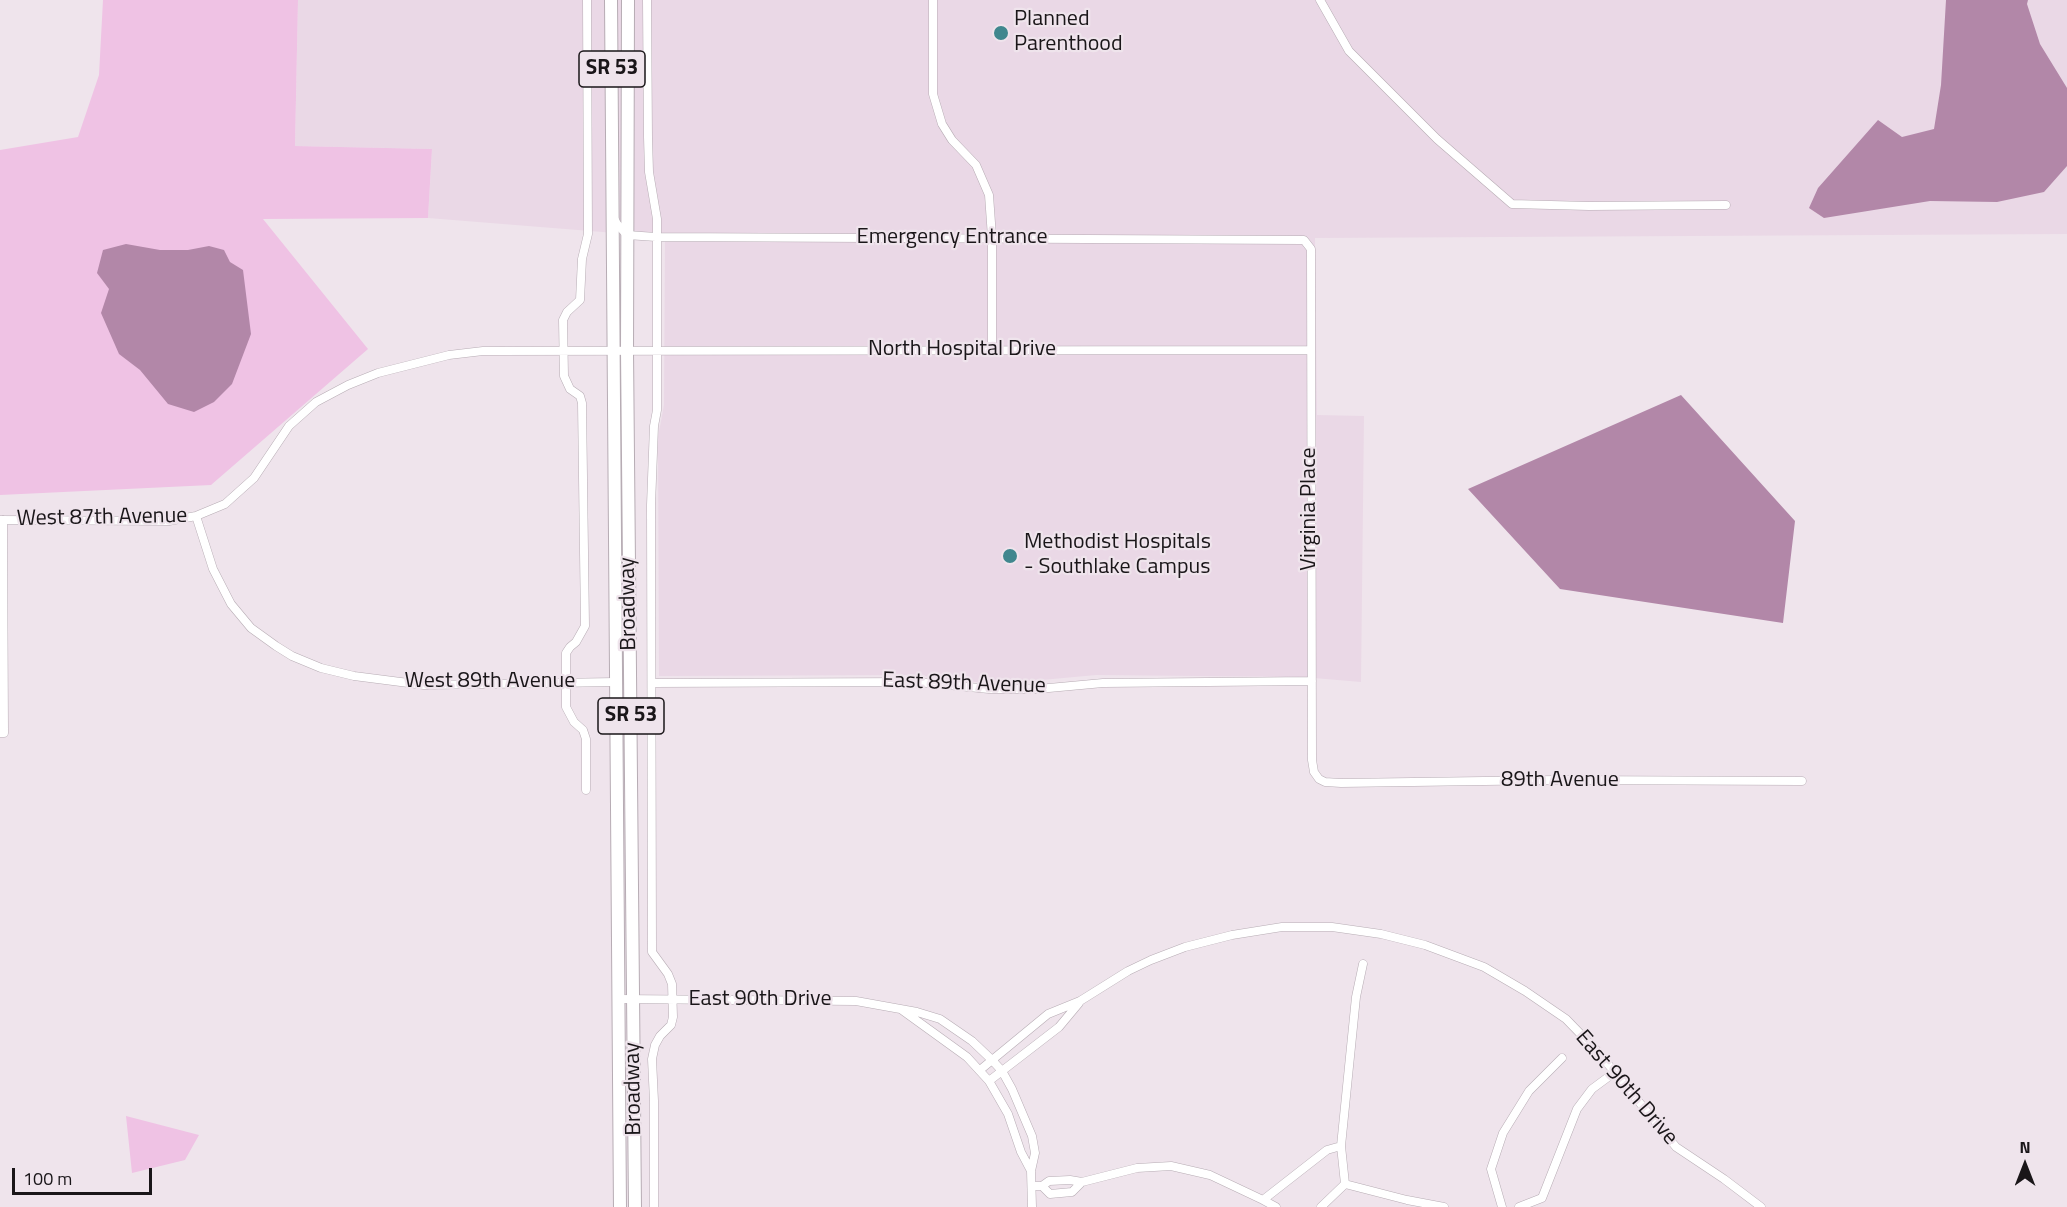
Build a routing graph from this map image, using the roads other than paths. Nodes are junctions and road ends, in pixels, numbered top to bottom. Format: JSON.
{"nodes":[{"id":1,"x":586,"y":0,"type":"edge"},
{"id":2,"x":612,"y":0,"type":"edge"},
{"id":3,"x":628,"y":0,"type":"edge"},
{"id":4,"x":647,"y":0,"type":"edge"},
{"id":5,"x":933,"y":0,"type":"edge"},
{"id":6,"x":1320,"y":0,"type":"edge"},
{"id":7,"x":1726,"y":205,"type":"dead end"},
{"id":8,"x":613,"y":212,"type":"junction"},
{"id":9,"x":627,"y":235,"type":"junction"},
{"id":10,"x":656,"y":237,"type":"junction"},
{"id":11,"x":992,"y":237,"type":"junction"},
{"id":12,"x":1304,"y":240,"type":"joint"},
{"id":13,"x":992,"y":350,"type":"junction"},
{"id":14,"x":1310,"y":350,"type":"junction"},
{"id":15,"x":564,"y":351,"type":"junction"},
{"id":16,"x":614,"y":351,"type":"junction"},
{"id":17,"x":627,"y":351,"type":"junction"},
{"id":18,"x":656,"y":351,"type":"junction"},
{"id":19,"x":196,"y":516,"type":"junction"},
{"id":20,"x":1,"y":520,"type":"edge"},
{"id":21,"x":1312,"y":681,"type":"junction"},
{"id":22,"x":616,"y":682,"type":"junction"},
{"id":23,"x":652,"y":682,"type":"junction"},
{"id":24,"x":567,"y":683,"type":"junction"},
{"id":25,"x":2,"y":733,"type":"edge"},
{"id":26,"x":1319,"y":779,"type":"joint"},
{"id":27,"x":1802,"y":781,"type":"dead end"},
{"id":28,"x":586,"y":790,"type":"dead end"},
{"id":29,"x":1363,"y":964,"type":"dead end"},
{"id":30,"x":618,"y":999,"type":"junction"},
{"id":31,"x":633,"y":999,"type":"junction"},
{"id":32,"x":673,"y":999,"type":"junction"},
{"id":33,"x":1080,"y":1001,"type":"junction"},
{"id":34,"x":901,"y":1010,"type":"junction"},
{"id":35,"x":1562,"y":1058,"type":"dead end"},
{"id":36,"x":992,"y":1060,"type":"junction"},
{"id":37,"x":980,"y":1070,"type":"junction"},
{"id":38,"x":1002,"y":1071,"type":"junction"},
{"id":39,"x":1615,"y":1072,"type":"junction"},
{"id":40,"x":989,"y":1081,"type":"junction"},
{"id":41,"x":1341,"y":1146,"type":"junction"},
{"id":42,"x":1031,"y":1171,"type":"junction"},
{"id":43,"x":1082,"y":1182,"type":"junction"},
{"id":44,"x":1346,"y":1184,"type":"junction"},
{"id":45,"x":1032,"y":1186,"type":"junction"},
{"id":46,"x":1042,"y":1186,"type":"junction"},
{"id":47,"x":1263,"y":1200,"type":"junction"},
{"id":48,"x":620,"y":1207,"type":"edge"},
{"id":49,"x":635,"y":1207,"type":"edge"},
{"id":50,"x":654,"y":1207,"type":"edge"},
{"id":51,"x":1032,"y":1207,"type":"edge"},
{"id":52,"x":1275,"y":1207,"type":"edge"},
{"id":53,"x":1321,"y":1207,"type":"edge"},
{"id":54,"x":1444,"y":1207,"type":"edge"},
{"id":55,"x":1502,"y":1207,"type":"edge"},
{"id":56,"x":1519,"y":1207,"type":"edge"},
{"id":57,"x":1761,"y":1207,"type":"edge"}],
"edges":[{"from":1,"to":15,"type":"street"},
{"from":2,"to":8,"type":"main road","name":"Broadway","number":"SR 53"},
{"from":3,"to":9,"type":"main road","name":"Broadway","number":"SR 53"},
{"from":4,"to":10,"type":"street"},
{"from":5,"to":11,"type":"street"},
{"from":6,"to":7,"type":"street"},
{"from":8,"to":9,"type":"street"},
{"from":8,"to":16,"type":"main road","name":"Broadway","number":"SR 53"},
{"from":9,"to":10,"type":"street","name":"Emergency Entrance"},
{"from":9,"to":17,"type":"main road","name":"Broadway","number":"SR 53"},
{"from":10,"to":11,"type":"street","name":"Emergency Entrance"},
{"from":10,"to":18,"type":"street"},
{"from":11,"to":12,"type":"street","name":"Emergency Entrance"},
{"from":11,"to":13,"type":"street"},
{"from":12,"to":14,"type":"street","name":"Virginia Place"},
{"from":13,"to":14,"type":"street","name":"North Hospital Drive"},
{"from":13,"to":18,"type":"street","name":"North Hospital Drive"},
{"from":14,"to":21,"type":"street","name":"Virginia Place"},
{"from":15,"to":16,"type":"street","name":"West 87th Avenue"},
{"from":15,"to":19,"type":"street","name":"West 87th Avenue"},
{"from":15,"to":24,"type":"street"},
{"from":16,"to":17,"type":"street","name":"North Hospital Drive"},
{"from":16,"to":22,"type":"main road","name":"Broadway","number":"SR 53"},
{"from":17,"to":18,"type":"street","name":"North Hospital Drive"},
{"from":17,"to":31,"type":"main road","name":"Broadway","number":"SR 53"},
{"from":18,"to":23,"type":"street"},
{"from":19,"to":20,"type":"street","name":"West 87th Avenue"},
{"from":19,"to":24,"type":"street","name":"West 89th Avenue"},
{"from":20,"to":25,"type":"street"},
{"from":21,"to":23,"type":"street","name":"East 89th Avenue"},
{"from":21,"to":26,"type":"street","name":"Virginia Place"},
{"from":22,"to":24,"type":"street","name":"West 89th Avenue"},
{"from":22,"to":30,"type":"main road","name":"Broadway","number":"SR 53"},
{"from":23,"to":32,"type":"street"},
{"from":24,"to":28,"type":"street"},
{"from":26,"to":27,"type":"street","name":"89th Avenue"},
{"from":29,"to":41,"type":"street"},
{"from":30,"to":31,"type":"street","name":"East 90th Drive"},
{"from":30,"to":48,"type":"main road","name":"Broadway","number":"SR 53"},
{"from":31,"to":32,"type":"street","name":"East 90th Drive"},
{"from":31,"to":49,"type":"main road","name":"Broadway","number":"SR 53"},
{"from":32,"to":34,"type":"street","name":"East 90th Drive"},
{"from":32,"to":50,"type":"street"},
{"from":33,"to":36,"type":"street","name":"East 90th Drive"},
{"from":33,"to":38,"type":"street","name":"East 90th Drive"},
{"from":33,"to":39,"type":"street","name":"East 90th Drive"},
{"from":34,"to":36,"type":"street","name":"East 90th Drive"},
{"from":34,"to":37,"type":"street","name":"East 90th Drive"},
{"from":35,"to":55,"type":"street"},
{"from":36,"to":37,"type":"street","name":"East 90th Drive"},
{"from":36,"to":38,"type":"street","name":"East 90th Drive"},
{"from":37,"to":40,"type":"street","name":"East 90th Drive"},
{"from":38,"to":40,"type":"street","name":"East 90th Drive"},
{"from":38,"to":42,"type":"street"},
{"from":39,"to":56,"type":"street"},
{"from":39,"to":57,"type":"street","name":"East 90th Drive"},
{"from":40,"to":42,"type":"street"},
{"from":41,"to":44,"type":"street"},
{"from":41,"to":47,"type":"street"},
{"from":42,"to":45,"type":"street"},
{"from":43,"to":46,"type":"street"},
{"from":43,"to":46,"type":"street"},
{"from":43,"to":47,"type":"street"},
{"from":44,"to":53,"type":"street"},
{"from":44,"to":54,"type":"street"},
{"from":45,"to":46,"type":"street"},
{"from":45,"to":51,"type":"street"},
{"from":47,"to":52,"type":"street"}]}
